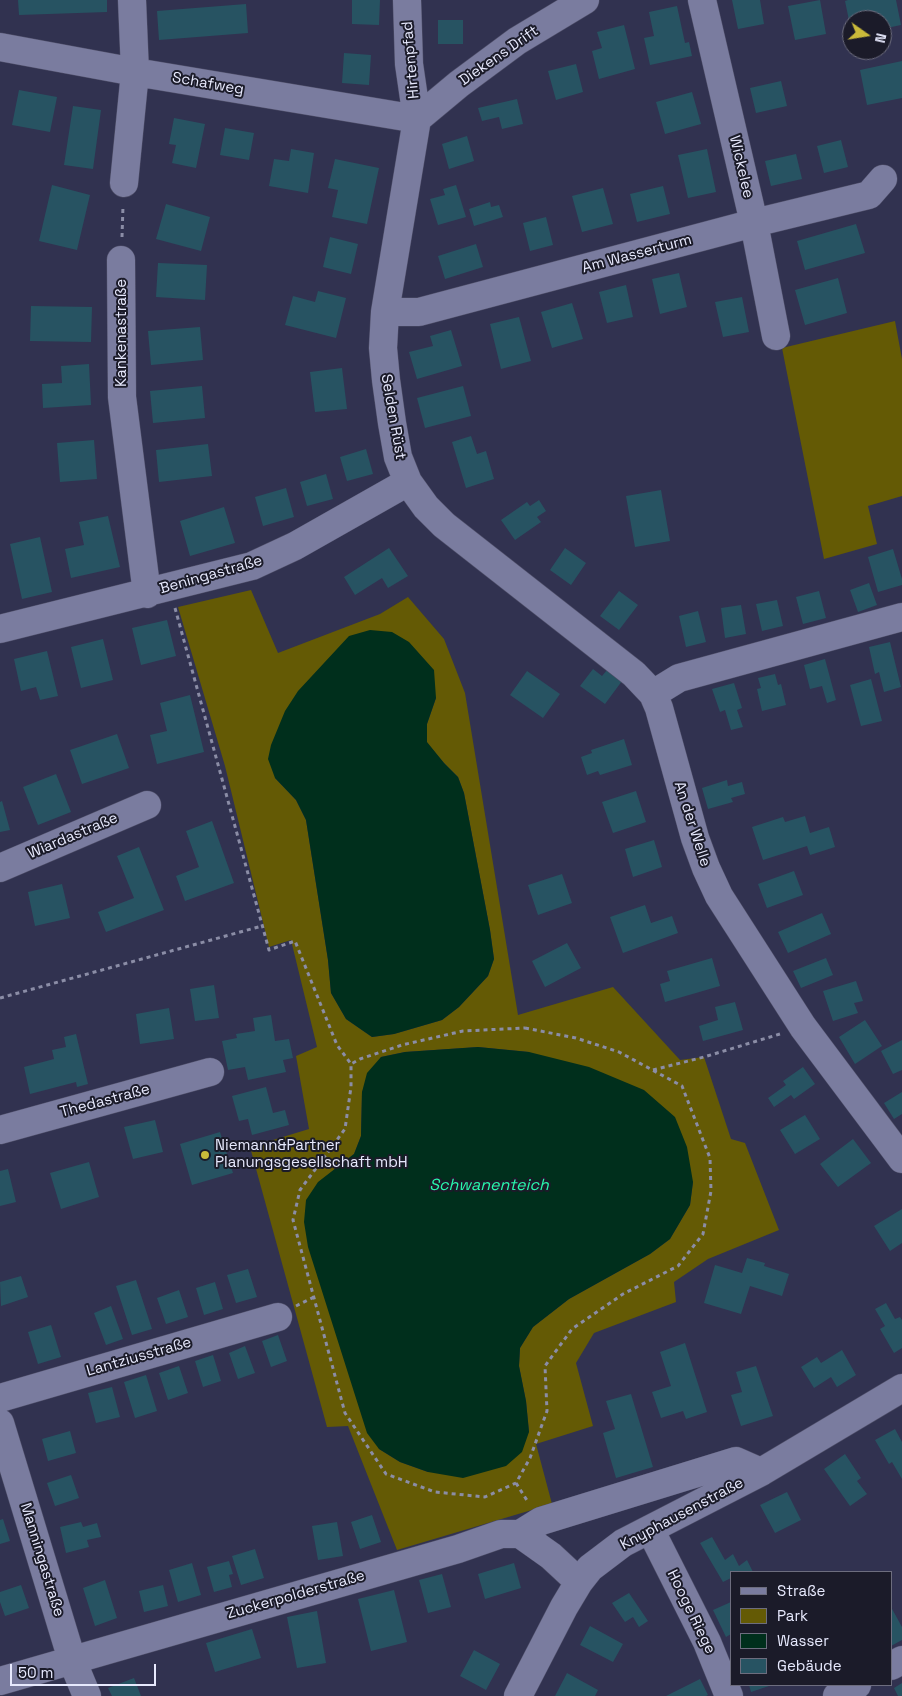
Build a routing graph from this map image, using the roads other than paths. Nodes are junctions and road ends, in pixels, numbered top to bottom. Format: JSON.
{"nodes":[{"id":1,"x":132,"y":0,"type":"edge"},
{"id":2,"x":407,"y":0,"type":"edge"},
{"id":3,"x":585,"y":0,"type":"edge"},
{"id":4,"x":702,"y":0,"type":"edge"},
{"id":5,"x":0,"y":47,"type":"edge"},
{"id":6,"x":135,"y":72,"type":"junction"},
{"id":7,"x":417,"y":119,"type":"junction"},
{"id":8,"x":883,"y":180,"type":"dead end"},
{"id":9,"x":124,"y":183,"type":"road end"},
{"id":10,"x":754,"y":223,"type":"junction"},
{"id":11,"x":121,"y":260,"type":"road end"},
{"id":12,"x":385,"y":312,"type":"junction"},
{"id":13,"x":776,"y":336,"type":"dead end"},
{"id":14,"x":408,"y":482,"type":"junction"},
{"id":15,"x":158,"y":591,"type":"junction"},
{"id":16,"x":902,"y":617,"type":"edge"},
{"id":17,"x":0,"y":629,"type":"edge"},
{"id":18,"x":653,"y":694,"type":"junction"},
{"id":19,"x":147,"y":805,"type":"dead end"},
{"id":20,"x":0,"y":868,"type":"edge"},
{"id":21,"x":210,"y":1072,"type":"dead end"},
{"id":22,"x":0,"y":1130,"type":"edge"},
{"id":23,"x":902,"y":1159,"type":"edge"},
{"id":24,"x":278,"y":1317,"type":"dead end"},
{"id":25,"x":902,"y":1388,"type":"edge"},
{"id":26,"x":0,"y":1398,"type":"edge"},
{"id":27,"x":0,"y":1423,"type":"edge"},
{"id":28,"x":761,"y":1472,"type":"junction"},
{"id":29,"x":650,"y":1529,"type":"junction"},
{"id":30,"x":520,"y":1534,"type":"junction"},
{"id":31,"x":579,"y":1582,"type":"junction"},
{"id":32,"x":72,"y":1660,"type":"junction"},
{"id":33,"x":0,"y":1682,"type":"edge"},
{"id":34,"x":856,"y":1686,"type":"edge"},
{"id":35,"x":87,"y":1696,"type":"edge"},
{"id":36,"x":518,"y":1696,"type":"edge"},
{"id":37,"x":729,"y":1696,"type":"edge"},
{"id":38,"x":837,"y":1696,"type":"edge"}],
"edges":[{"from":1,"to":6,"type":"street"},
{"from":2,"to":7,"type":"street","name":"Hirtenpfad"},
{"from":3,"to":7,"type":"street","name":"Diekens Drift"},
{"from":4,"to":10,"type":"street","name":"Wickelee"},
{"from":5,"to":6,"type":"street","name":"Schafweg"},
{"from":6,"to":7,"type":"street","name":"Schafweg"},
{"from":6,"to":9,"type":"street"},
{"from":7,"to":12,"type":"street","name":"Selden Rüst"},
{"from":8,"to":10,"type":"street","name":"Am Wasserturm"},
{"from":10,"to":12,"type":"street","name":"Am Wasserturm"},
{"from":10,"to":13,"type":"street","name":"Wickelee"},
{"from":11,"to":15,"type":"street","name":"Kankenastraße"},
{"from":12,"to":14,"type":"street","name":"Selden Rüst"},
{"from":14,"to":15,"type":"street","name":"Beningastraße"},
{"from":14,"to":18,"type":"street","name":"Selden Rüst"},
{"from":15,"to":17,"type":"street","name":"Beningastraße"},
{"from":16,"to":18,"type":"street"},
{"from":18,"to":23,"type":"street","name":"An der Welle"},
{"from":19,"to":20,"type":"street","name":"Wiardastraße"},
{"from":21,"to":22,"type":"street","name":"Thedastraße"},
{"from":24,"to":26,"type":"street","name":"Lantziusstraße"},
{"from":25,"to":28,"type":"street","name":"Knyphausenstraße"},
{"from":27,"to":32,"type":"street","name":"Manningastraße"},
{"from":28,"to":29,"type":"street","name":"Knyphausenstraße"},
{"from":28,"to":30,"type":"street"},
{"from":29,"to":31,"type":"street","name":"Knyphausenstraße"},
{"from":29,"to":37,"type":"street","name":"Hooge Riege"},
{"from":30,"to":31,"type":"street"},
{"from":30,"to":32,"type":"street","name":"Zuckerpolderstraße"},
{"from":31,"to":36,"type":"street","name":"Knyphausenstraße"},
{"from":32,"to":33,"type":"street","name":"Zuckerpolderstraße"},
{"from":32,"to":35,"type":"street","name":"Manningastraße"},
{"from":34,"to":38,"type":"street"}]}
